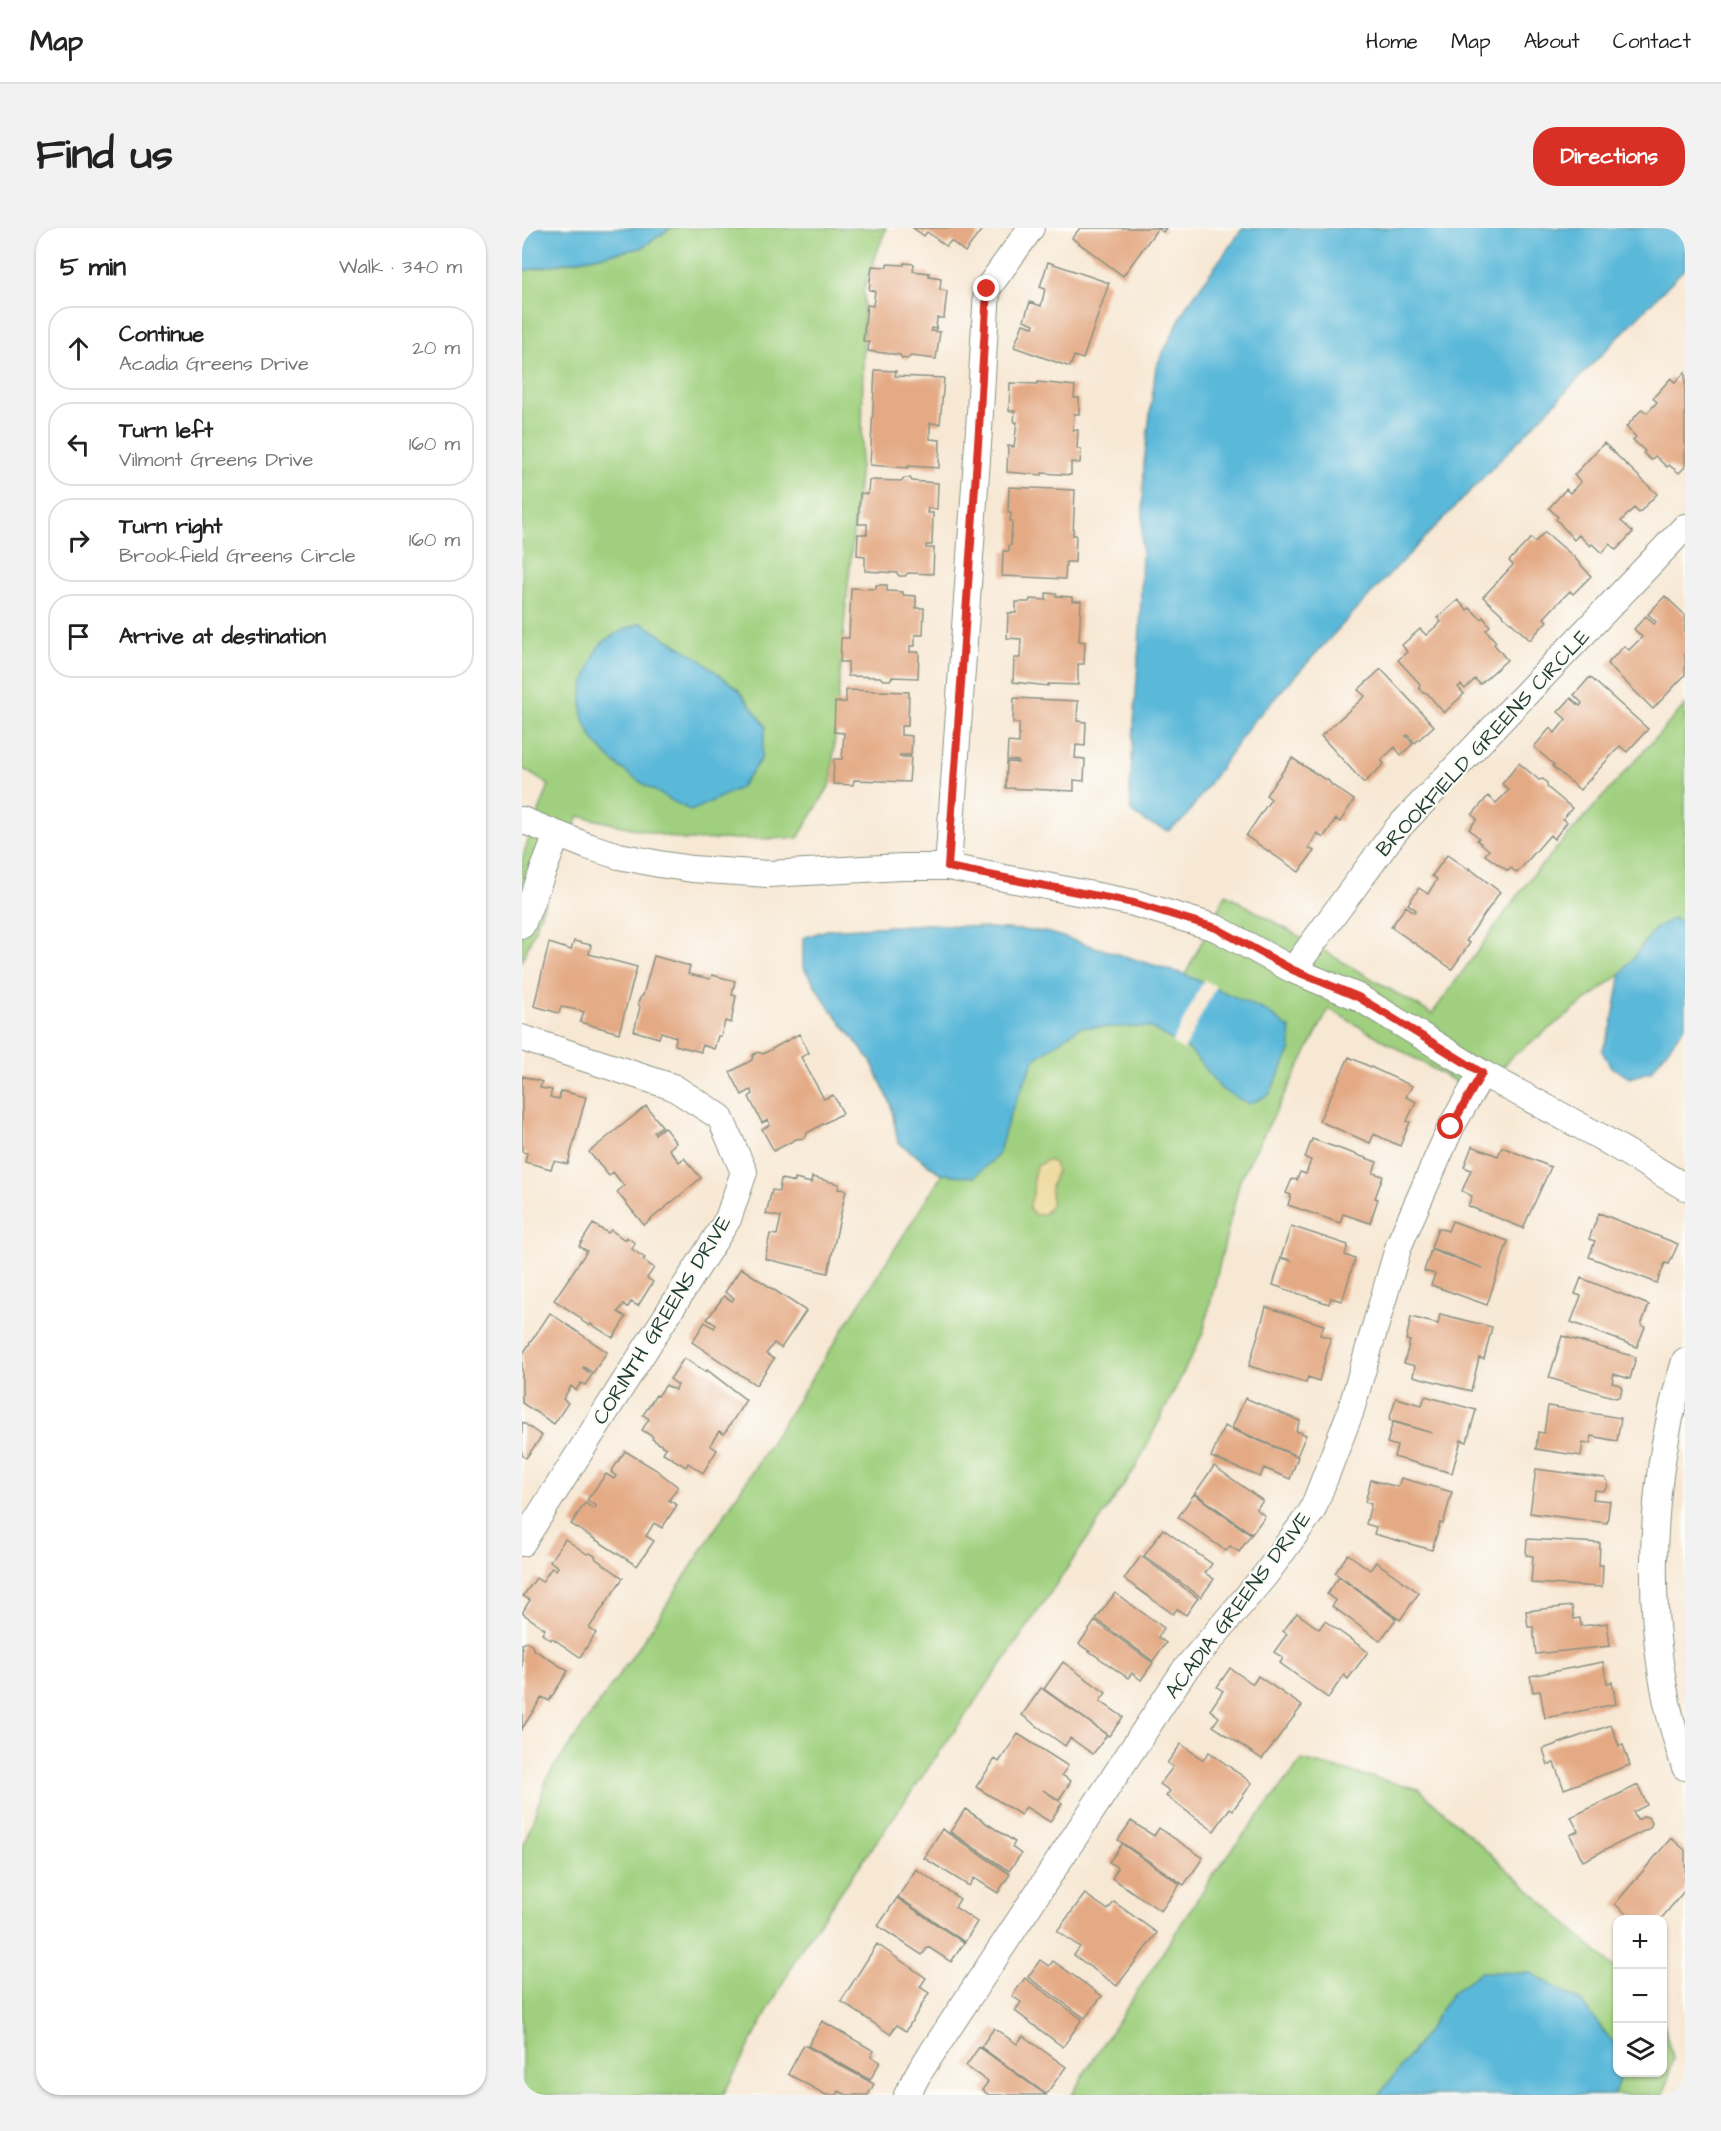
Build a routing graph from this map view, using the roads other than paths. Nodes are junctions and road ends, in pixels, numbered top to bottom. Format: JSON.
{"nodes":[{"id":1,"x":1031,"y":228,"type":"edge"},
{"id":2,"x":1685,"y":527,"type":"edge"},
{"id":3,"x":522,"y":820,"type":"edge"},
{"id":4,"x":557,"y":835,"type":"junction"},
{"id":5,"x":948,"y":867,"type":"junction"},
{"id":6,"x":522,"y":926,"type":"edge"},
{"id":7,"x":1293,"y":970,"type":"junction"},
{"id":8,"x":522,"y":1038,"type":"edge"},
{"id":9,"x":1482,"y":1073,"type":"junction"},
{"id":10,"x":1685,"y":1187,"type":"edge"},
{"id":11,"x":1685,"y":1361,"type":"edge"},
{"id":12,"x":522,"y":1543,"type":"edge"},
{"id":13,"x":1685,"y":1767,"type":"edge"},
{"id":14,"x":907,"y":2095,"type":"edge"}],
"edges":[{"from":1,"to":5,"type":"street"},
{"from":2,"to":7,"type":"street","name":"BROOKFIELD GREENS CIRCLE"},
{"from":3,"to":4,"type":"street"},
{"from":4,"to":5,"type":"street"},
{"from":4,"to":6,"type":"street"},
{"from":5,"to":7,"type":"street"},
{"from":7,"to":9,"type":"street"},
{"from":8,"to":12,"type":"street","name":"CORINTH GREENS DRIVE"},
{"from":9,"to":10,"type":"street"},
{"from":9,"to":14,"type":"street","name":"ACADIA GREENS DRIVE"},
{"from":11,"to":13,"type":"street"}]}
